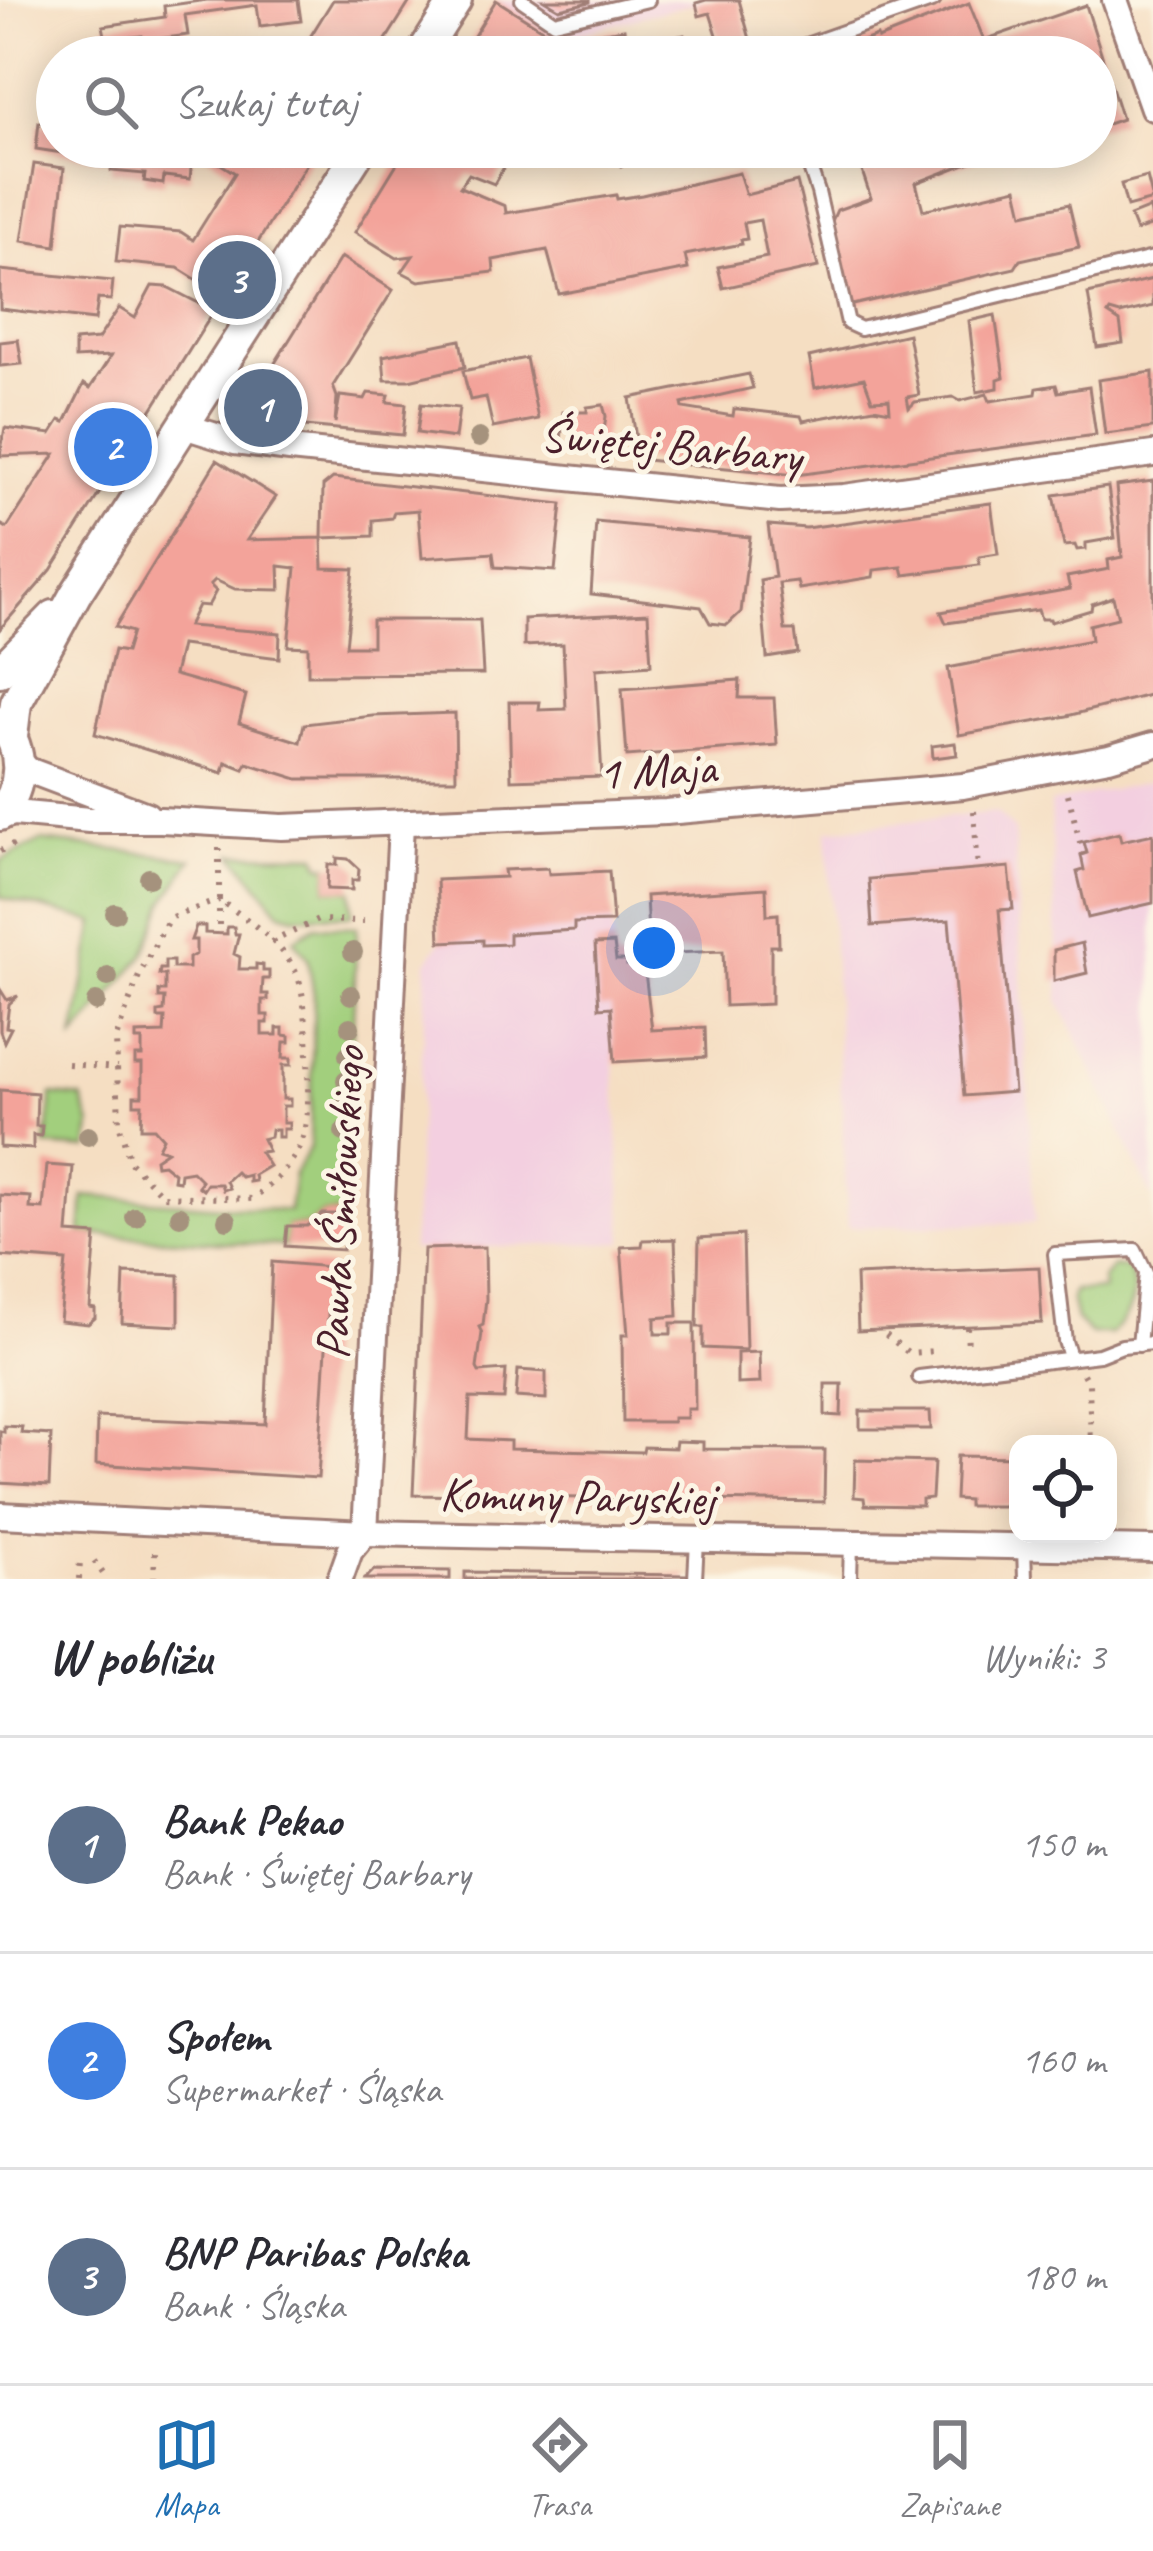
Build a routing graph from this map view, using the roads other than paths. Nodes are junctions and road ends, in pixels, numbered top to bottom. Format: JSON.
{"nodes":[{"id":1,"x":456,"y":0,"type":"edge"},
{"id":2,"x":522,"y":0,"type":"edge"},
{"id":3,"x":648,"y":0,"type":"edge"},
{"id":4,"x":934,"y":0,"type":"edge"},
{"id":5,"x":1115,"y":0,"type":"edge"},
{"id":6,"x":433,"y":36,"type":"edge"},
{"id":7,"x":832,"y":36,"type":"edge"},
{"id":8,"x":1153,"y":107,"type":"edge"},
{"id":9,"x":349,"y":168,"type":"edge"},
{"id":10,"x":809,"y":168,"type":"edge"},
{"id":11,"x":1153,"y":258,"type":"edge"},
{"id":12,"x":184,"y":426,"type":"junction"},
{"id":13,"x":1153,"y":454,"type":"edge"},
{"id":14,"x":75,"y":596,"type":"junction"},
{"id":15,"x":0,"y":671,"type":"edge"},
{"id":16,"x":10,"y":738,"type":"edge"},
{"id":17,"x":1153,"y":745,"type":"edge"},
{"id":18,"x":0,"y":816,"type":"edge"},
{"id":19,"x":161,"y":820,"type":"junction"},
{"id":20,"x":401,"y":824,"type":"junction"},
{"id":21,"x":1146,"y":1344,"type":"edge"},
{"id":22,"x":1070,"y":1357,"type":"junction"},
{"id":23,"x":919,"y":1377,"type":"dead end"},
{"id":24,"x":0,"y":1515,"type":"edge"},
{"id":25,"x":365,"y":1533,"type":"junction"},
{"id":26,"x":697,"y":1540,"type":"junction"},
{"id":27,"x":851,"y":1543,"type":"junction"},
{"id":28,"x":1024,"y":1547,"type":"junction"},
{"id":29,"x":1153,"y":1549,"type":"edge"},
{"id":30,"x":340,"y":1579,"type":"edge"},
{"id":31,"x":695,"y":1579,"type":"edge"},
{"id":32,"x":850,"y":1579,"type":"edge"},
{"id":33,"x":1025,"y":1579,"type":"edge"}],
"edges":[{"from":1,"to":6,"type":"street"},
{"from":2,"to":3,"type":"lane"},
{"from":4,"to":7,"type":"lane"},
{"from":5,"to":8,"type":"street"},
{"from":9,"to":12,"type":"street"},
{"from":10,"to":11,"type":"lane"},
{"from":12,"to":13,"type":"street","name":"Świętej Barbary"},
{"from":12,"to":14,"type":"street"},
{"from":14,"to":15,"type":"street"},
{"from":14,"to":16,"type":"street"},
{"from":16,"to":18,"type":"street"},
{"from":16,"to":19,"type":"street","name":"1 Maja"},
{"from":17,"to":20,"type":"street","name":"1 Maja"},
{"from":18,"to":19,"type":"street","name":"1 Maja"},
{"from":19,"to":20,"type":"street","name":"1 Maja"},
{"from":20,"to":25,"type":"street","name":"Pawła Śmiłowskiego"},
{"from":21,"to":22,"type":"lane"},
{"from":21,"to":22,"type":"lane"},
{"from":22,"to":23,"type":"lane"},
{"from":24,"to":25,"type":"street","name":"Komuny Paryskiej"},
{"from":25,"to":26,"type":"street","name":"Komuny Paryskiej"},
{"from":25,"to":30,"type":"street","name":"Pawła Śmiłowskiego"},
{"from":26,"to":27,"type":"street","name":"Komuny Paryskiej"},
{"from":26,"to":31,"type":"lane"},
{"from":27,"to":28,"type":"street","name":"Komuny Paryskiej"},
{"from":27,"to":32,"type":"lane"},
{"from":28,"to":29,"type":"street","name":"Komuny Paryskiej"},
{"from":28,"to":33,"type":"lane"}]}
